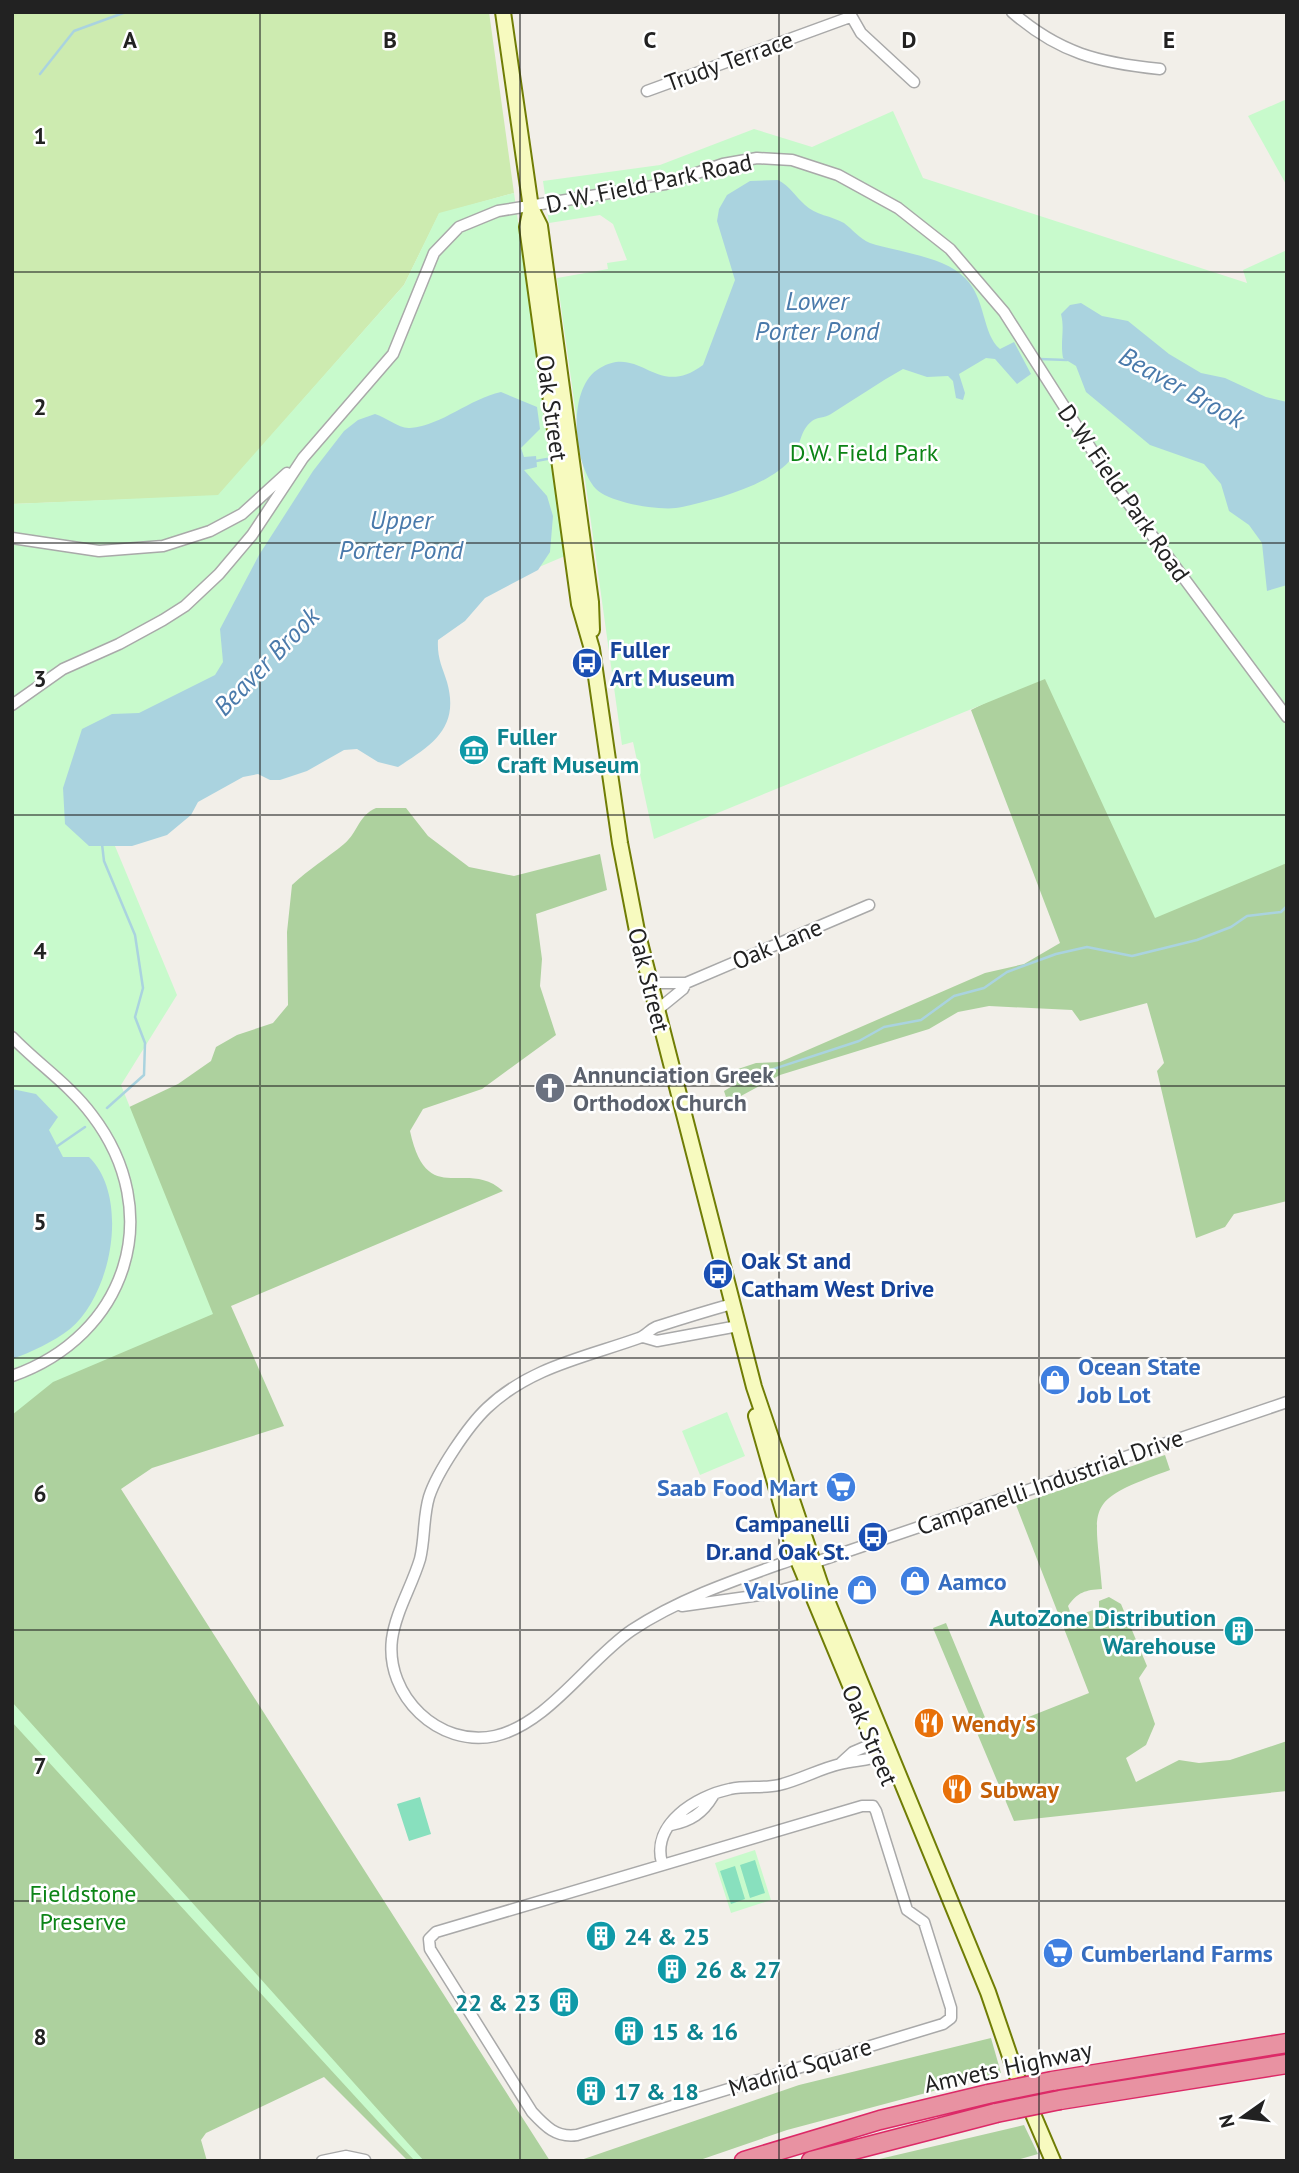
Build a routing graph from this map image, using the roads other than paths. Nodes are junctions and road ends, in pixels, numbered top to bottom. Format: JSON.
{"nodes":[{"id":1,"x":503,"y":12,"type":"edge"},
{"id":2,"x":1012,"y":12,"type":"edge"},
{"id":3,"x":849,"y":15,"type":"edge"},
{"id":4,"x":1160,"y":69,"type":"dead end"},
{"id":5,"x":914,"y":82,"type":"dead end"},
{"id":6,"x":648,"y":91,"type":"dead end"},
{"id":7,"x":531,"y":208,"type":"junction"},
{"id":8,"x":298,"y":463,"type":"junction"},
{"id":9,"x":12,"y":538,"type":"edge"},
{"id":10,"x":12,"y":705,"type":"edge"},
{"id":11,"x":1287,"y":717,"type":"edge"},
{"id":12,"x":869,"y":905,"type":"dead end"},
{"id":13,"x":649,"y":983,"type":"junction"},
{"id":14,"x":686,"y":983,"type":"junction"},
{"id":15,"x":656,"y":1010,"type":"junction"},
{"id":16,"x":12,"y":1037,"type":"edge"},
{"id":17,"x":732,"y":1304,"type":"junction"},
{"id":18,"x":738,"y":1326,"type":"junction"},
{"id":19,"x":643,"y":1337,"type":"junction"},
{"id":20,"x":12,"y":1376,"type":"edge"},
{"id":21,"x":754,"y":1387,"type":"junction"},
{"id":22,"x":1287,"y":1402,"type":"edge"},
{"id":23,"x":797,"y":1558,"type":"junction"},
{"id":24,"x":813,"y":1563,"type":"junction"},
{"id":25,"x":807,"y":1583,"type":"junction"},
{"id":26,"x":678,"y":1606,"type":"junction"},
{"id":27,"x":881,"y":1748,"type":"junction"},
{"id":28,"x":662,"y":1863,"type":"junction"},
{"id":29,"x":1287,"y":2043,"type":"edge"},
{"id":30,"x":1287,"y":2064,"type":"edge"},
{"id":31,"x":365,"y":2160,"type":"edge"},
{"id":32,"x":323,"y":2161,"type":"edge"},
{"id":33,"x":744,"y":2161,"type":"edge"},
{"id":34,"x":811,"y":2161,"type":"edge"},
{"id":35,"x":1053,"y":2161,"type":"edge"}],
"edges":[{"from":1,"to":7,"type":"main road","name":"Oak Street"},
{"from":2,"to":4,"type":"street"},
{"from":3,"to":5,"type":"street"},
{"from":3,"to":6,"type":"street","name":"Trudy Terrace"},
{"from":7,"to":8,"type":"street","name":"D. W. Field Park Road"},
{"from":7,"to":11,"type":"street","name":"D. W. Field Park Road"},
{"from":7,"to":13,"type":"main road","name":"Oak Street"},
{"from":8,"to":9,"type":"street","name":"D. W. Field Park Road"},
{"from":8,"to":10,"type":"street","name":"D. W. Field Park Road"},
{"from":12,"to":14,"type":"street","name":"Oak Lane"},
{"from":13,"to":14,"type":"street","name":"Oak Lane"},
{"from":13,"to":15,"type":"main road","name":"Oak Street"},
{"from":14,"to":15,"type":"street","name":"Oak Lane"},
{"from":15,"to":17,"type":"main road","name":"Oak Street"},
{"from":16,"to":20,"type":"street"},
{"from":17,"to":18,"type":"main road","name":"Oak Street"},
{"from":17,"to":19,"type":"street"},
{"from":18,"to":19,"type":"street"},
{"from":18,"to":21,"type":"main road","name":"Oak Street"},
{"from":19,"to":26,"type":"street"},
{"from":21,"to":23,"type":"main road","name":"Oak Street"},
{"from":21,"to":24,"type":"main road","name":"Oak Street"},
{"from":22,"to":24,"type":"street","name":"Campanelli Industrial Drive"},
{"from":23,"to":24,"type":"street"},
{"from":23,"to":25,"type":"main road","name":"Oak Street"},
{"from":23,"to":26,"type":"street"},
{"from":24,"to":25,"type":"street"},
{"from":24,"to":27,"type":"main road","name":"Oak Street"},
{"from":25,"to":26,"type":"street"},
{"from":25,"to":27,"type":"main road","name":"Oak Street"},
{"from":27,"to":28,"type":"street"},
{"from":27,"to":35,"type":"main road","name":"Oak Street"},
{"from":28,"to":28,"type":"street","name":"Madrid Square"},
{"from":29,"to":33,"type":"highway","name":"Amvets Highway","bridge":true},
{"from":30,"to":34,"type":"highway","name":"Amvets Highway","bridge":true},
{"from":31,"to":32,"type":"street"}]}
